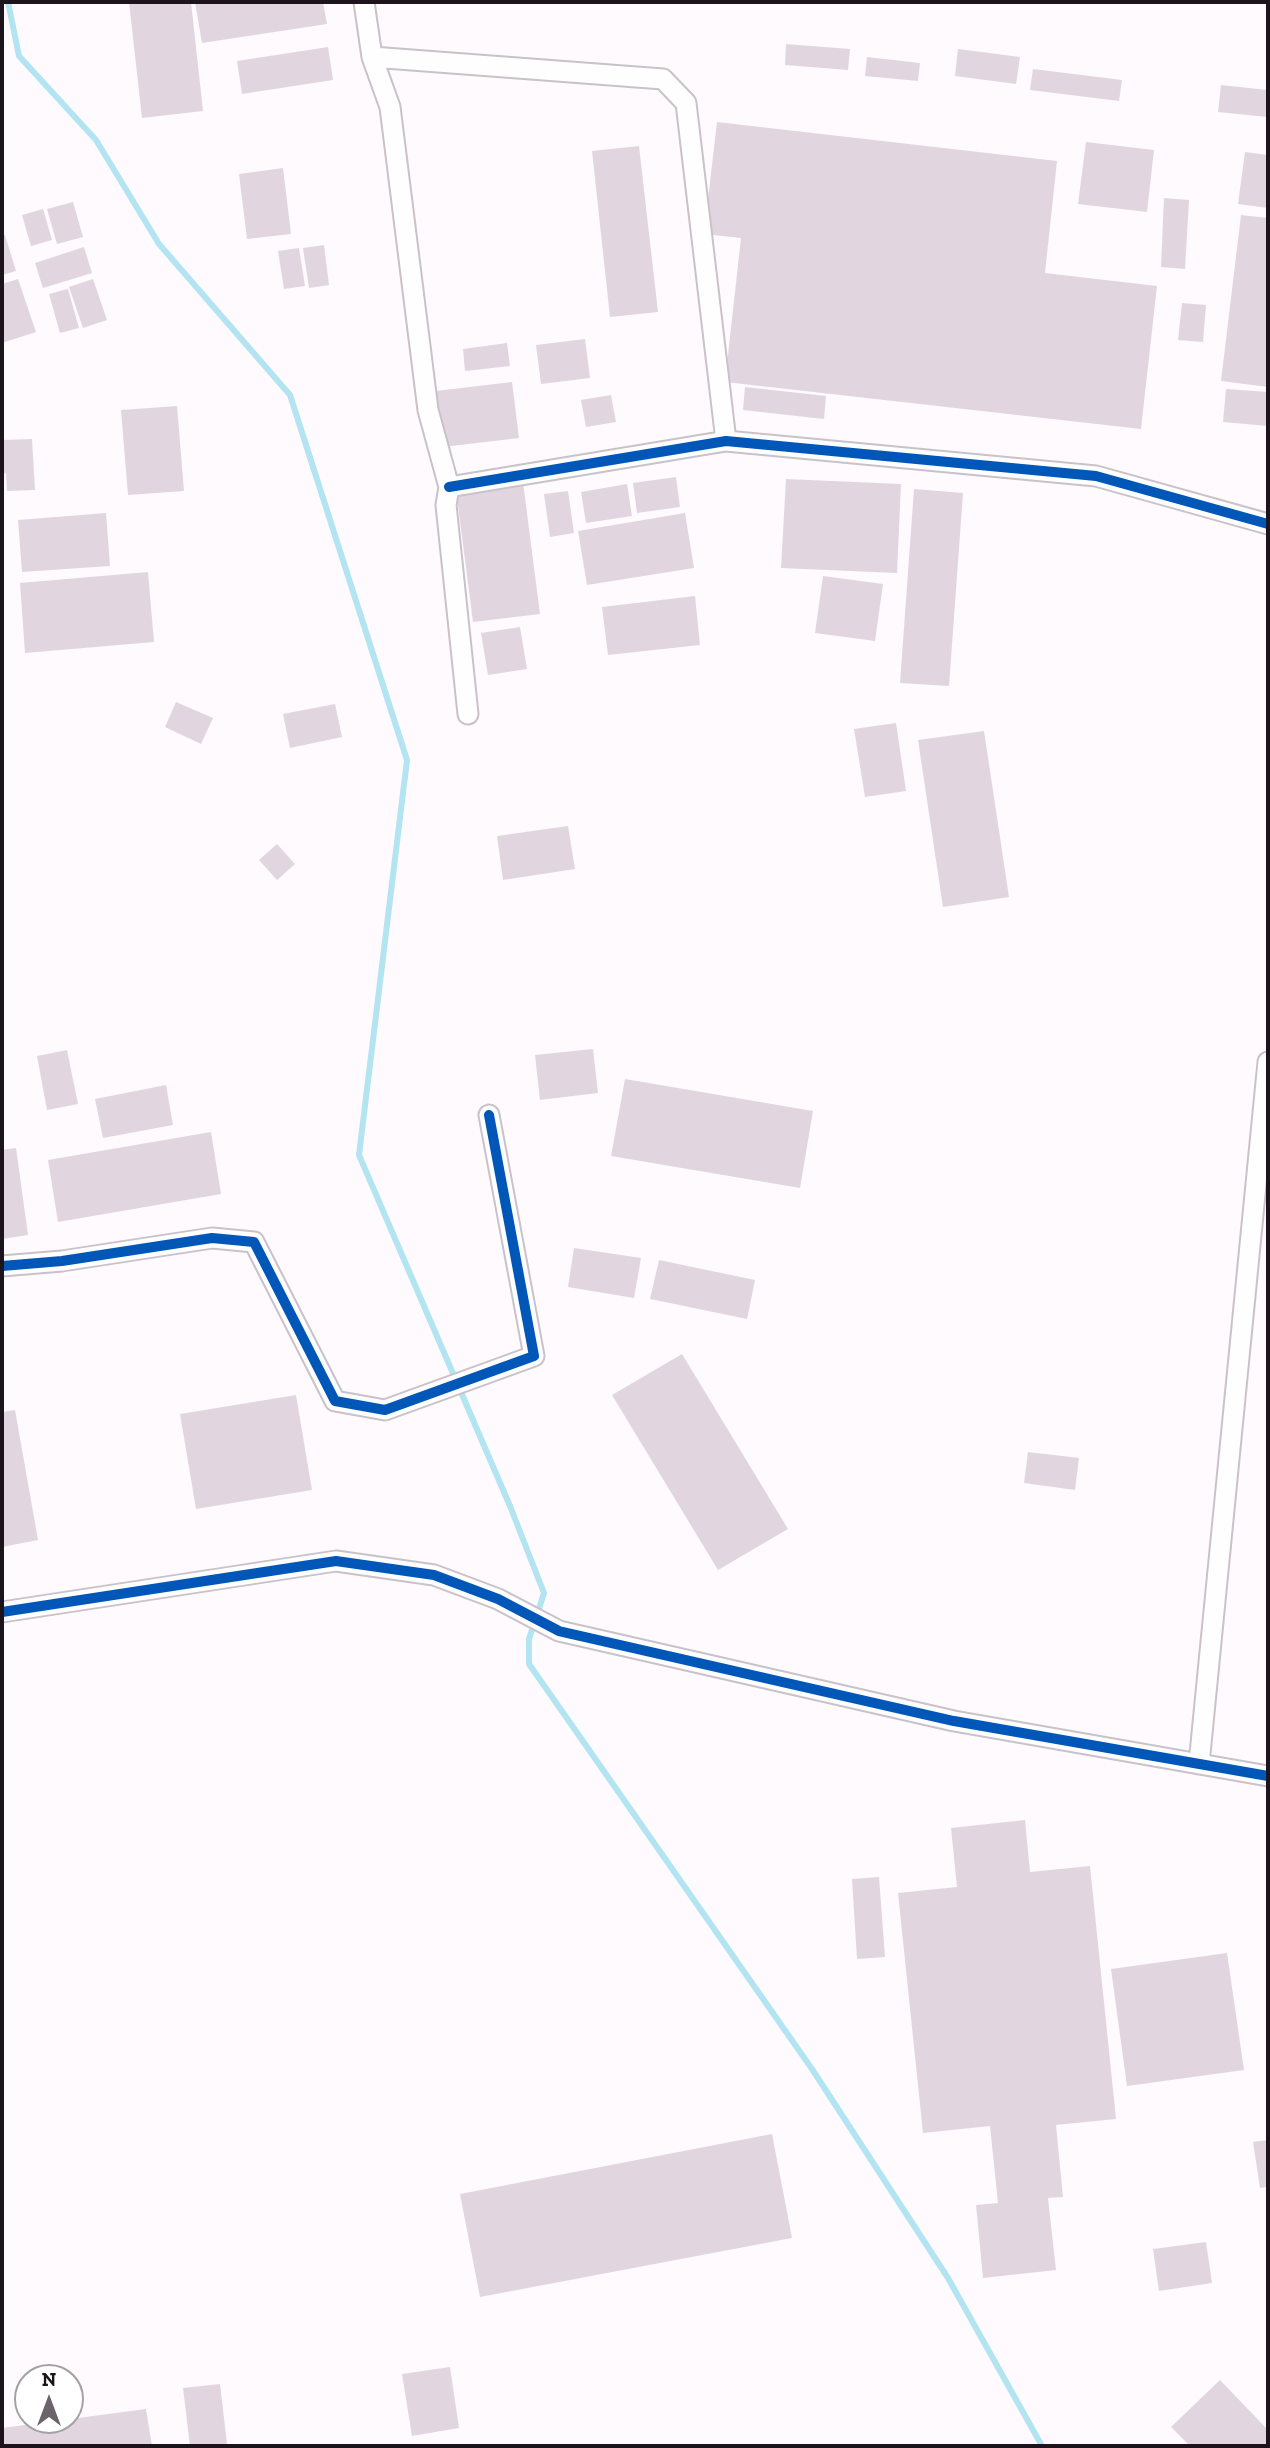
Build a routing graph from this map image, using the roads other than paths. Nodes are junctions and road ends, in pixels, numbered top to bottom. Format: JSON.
{"nodes":[{"id":1,"x":364,"y":2,"type":"edge"},
{"id":2,"x":372,"y":57,"type":"junction"},
{"id":3,"x":726,"y":441,"type":"junction"},
{"id":4,"x":449,"y":486,"type":"junction"},
{"id":5,"x":1268,"y":524,"type":"edge"},
{"id":6,"x":468,"y":714,"type":"dead end"},
{"id":7,"x":1268,"y":1062,"type":"edge"},
{"id":8,"x":489,"y":1115,"type":"dead end"},
{"id":9,"x":2,"y":1266,"type":"edge"},
{"id":10,"x":2,"y":1612,"type":"edge"},
{"id":11,"x":1199,"y":1764,"type":"junction"},
{"id":12,"x":1268,"y":1776,"type":"edge"}],
"edges":[{"from":1,"to":2,"type":"street"},
{"from":2,"to":3,"type":"street"},
{"from":2,"to":4,"type":"street"},
{"from":3,"to":4,"type":"street"},
{"from":3,"to":5,"type":"street"},
{"from":4,"to":6,"type":"street"},
{"from":7,"to":11,"type":"street"},
{"from":8,"to":9,"type":"street"},
{"from":10,"to":11,"type":"street"},
{"from":11,"to":12,"type":"street"}]}
